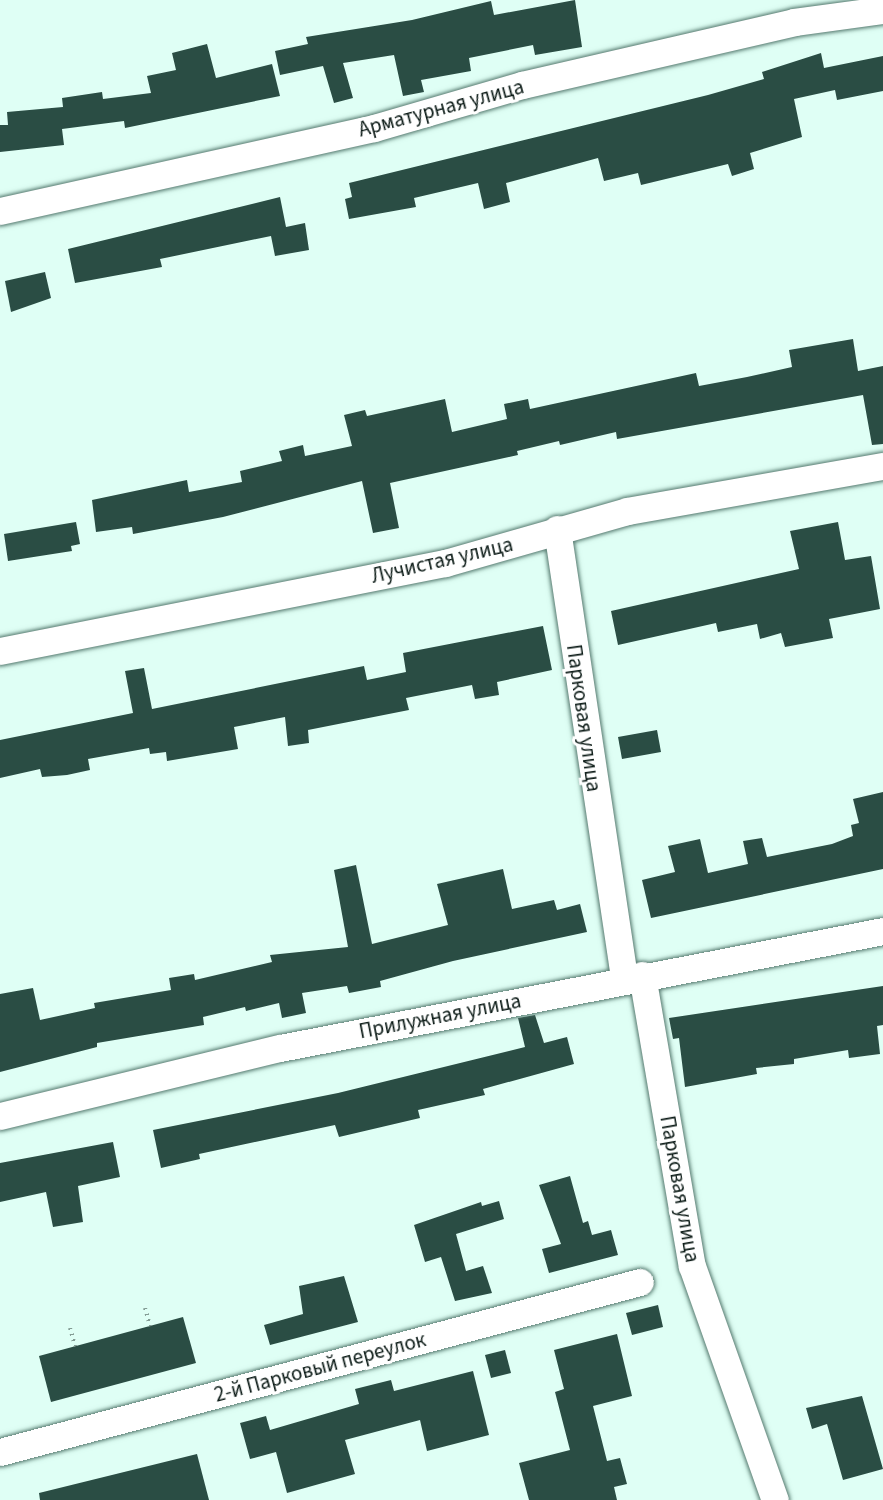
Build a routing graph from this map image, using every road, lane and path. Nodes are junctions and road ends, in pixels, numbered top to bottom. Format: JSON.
{"nodes":[{"id":1,"x":883,"y":10,"type":"edge"},
{"id":2,"x":0,"y":211,"type":"edge"},
{"id":3,"x":883,"y":466,"type":"edge"},
{"id":4,"x":557,"y":529,"type":"junction"},
{"id":5,"x":0,"y":651,"type":"edge"},
{"id":6,"x":883,"y":931,"type":"edge"},
{"id":7,"x":633,"y":977,"type":"junction"},
{"id":8,"x":0,"y":1116,"type":"edge"},
{"id":9,"x":640,"y":1282,"type":"dead end"},
{"id":10,"x":145,"y":1308,"type":"dead end"},
{"id":11,"x":150,"y":1326,"type":"dead end"},
{"id":12,"x":70,"y":1328,"type":"dead end"},
{"id":13,"x":75,"y":1346,"type":"dead end"},
{"id":14,"x":0,"y":1452,"type":"edge"},
{"id":15,"x":775,"y":1500,"type":"edge"}],
"edges":[{"from":1,"to":2,"type":"street","name":"Арматурная улица"},
{"from":3,"to":4,"type":"street","name":"Лучистая улица"},
{"from":4,"to":5,"type":"street","name":"Лучистая улица"},
{"from":4,"to":7,"type":"street","name":"Парковая улица"},
{"from":6,"to":7,"type":"street","name":"Прилужная улица"},
{"from":7,"to":8,"type":"street","name":"Прилужная улица"},
{"from":7,"to":15,"type":"street","name":"Парковая улица"},
{"from":9,"to":14,"type":"street","name":"2-й Парковый переулок"},
{"from":10,"to":11,"type":"path"},
{"from":12,"to":13,"type":"path"}]}
